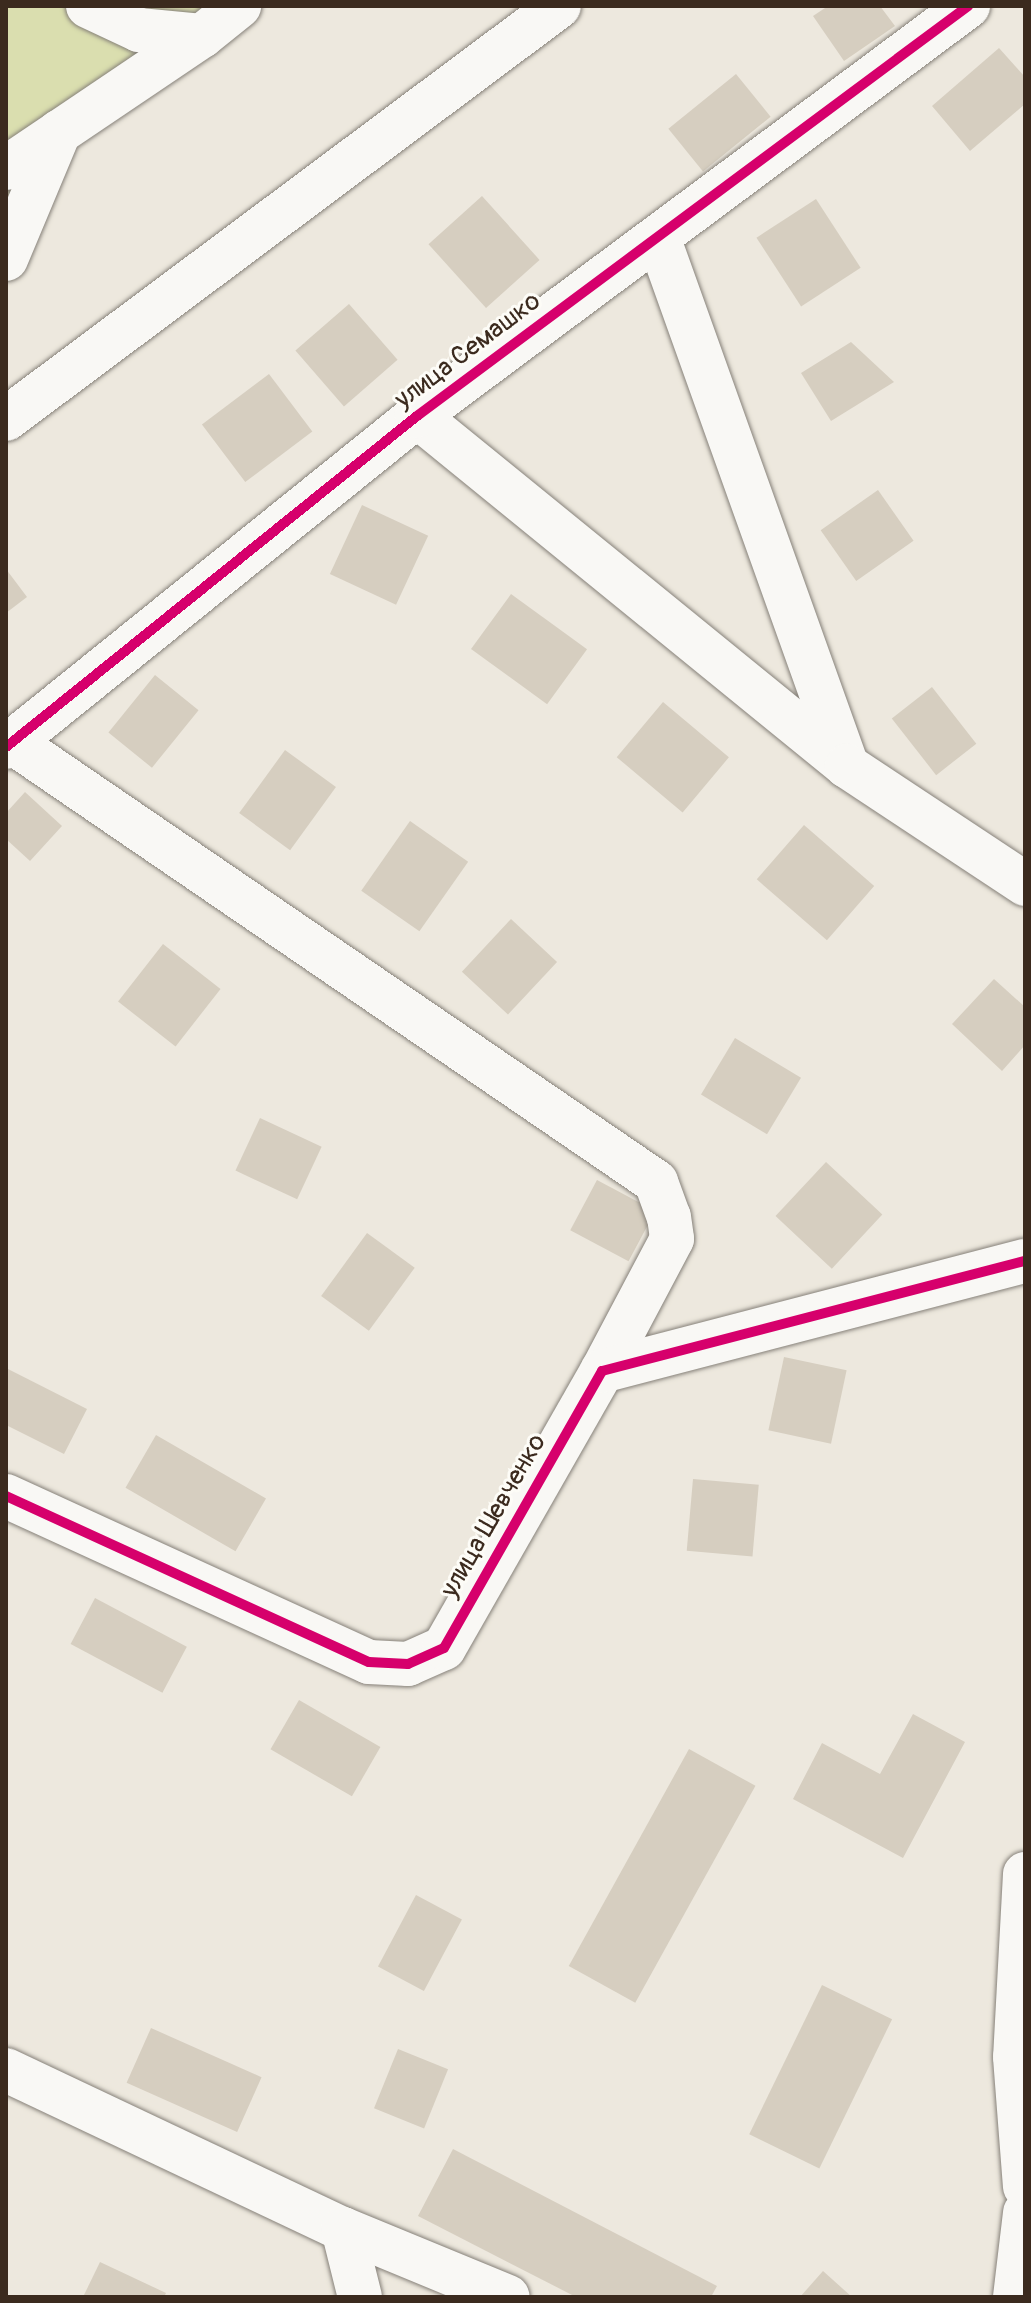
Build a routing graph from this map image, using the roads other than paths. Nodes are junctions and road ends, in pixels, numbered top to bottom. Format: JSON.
{"nodes":[{"id":1,"x":88,"y":6,"type":"edge"},
{"id":2,"x":239,"y":6,"type":"edge"},
{"id":3,"x":559,"y":6,"type":"edge"},
{"id":4,"x":968,"y":6,"type":"edge"},
{"id":5,"x":202,"y":36,"type":"junction"},
{"id":6,"x":59,"y":132,"type":"junction"},
{"id":7,"x":6,"y":168,"type":"edge"},
{"id":8,"x":658,"y":237,"type":"junction"},
{"id":9,"x":6,"y":259,"type":"edge"},
{"id":10,"x":417,"y":416,"type":"junction"},
{"id":11,"x":6,"y":419,"type":"edge"},
{"id":12,"x":9,"y":744,"type":"edge"},
{"id":13,"x":847,"y":766,"type":"junction"},
{"id":14,"x":1025,"y":884,"type":"edge"},
{"id":15,"x":1025,"y":1261,"type":"edge"},
{"id":16,"x":602,"y":1371,"type":"junction"},
{"id":17,"x":6,"y":1496,"type":"edge"},
{"id":18,"x":1025,"y":1874,"type":"edge"},
{"id":19,"x":6,"y":2070,"type":"edge"},
{"id":20,"x":1025,"y":2187,"type":"edge"},
{"id":21,"x":1025,"y":2213,"type":"edge"},
{"id":22,"x":343,"y":2229,"type":"junction"},
{"id":23,"x":360,"y":2297,"type":"edge"},
{"id":24,"x":508,"y":2297,"type":"edge"},
{"id":25,"x":1015,"y":2297,"type":"edge"}],
"edges":[{"from":1,"to":5,"type":"street"},
{"from":2,"to":5,"type":"street"},
{"from":3,"to":11,"type":"street"},
{"from":4,"to":8,"type":"street","name":"улица Семашко"},
{"from":5,"to":6,"type":"street"},
{"from":6,"to":7,"type":"street"},
{"from":6,"to":9,"type":"street"},
{"from":8,"to":10,"type":"street","name":"улица Семашко"},
{"from":8,"to":13,"type":"street"},
{"from":10,"to":12,"type":"street","name":"улица Семашко"},
{"from":10,"to":13,"type":"street"},
{"from":12,"to":16,"type":"street","name":"улица Шевченко"},
{"from":13,"to":14,"type":"street"},
{"from":15,"to":16,"type":"street"},
{"from":16,"to":17,"type":"street","name":"улица Шевченко"},
{"from":18,"to":20,"type":"street"},
{"from":19,"to":22,"type":"street"},
{"from":21,"to":25,"type":"street"},
{"from":22,"to":23,"type":"street"},
{"from":22,"to":24,"type":"street"}]}
